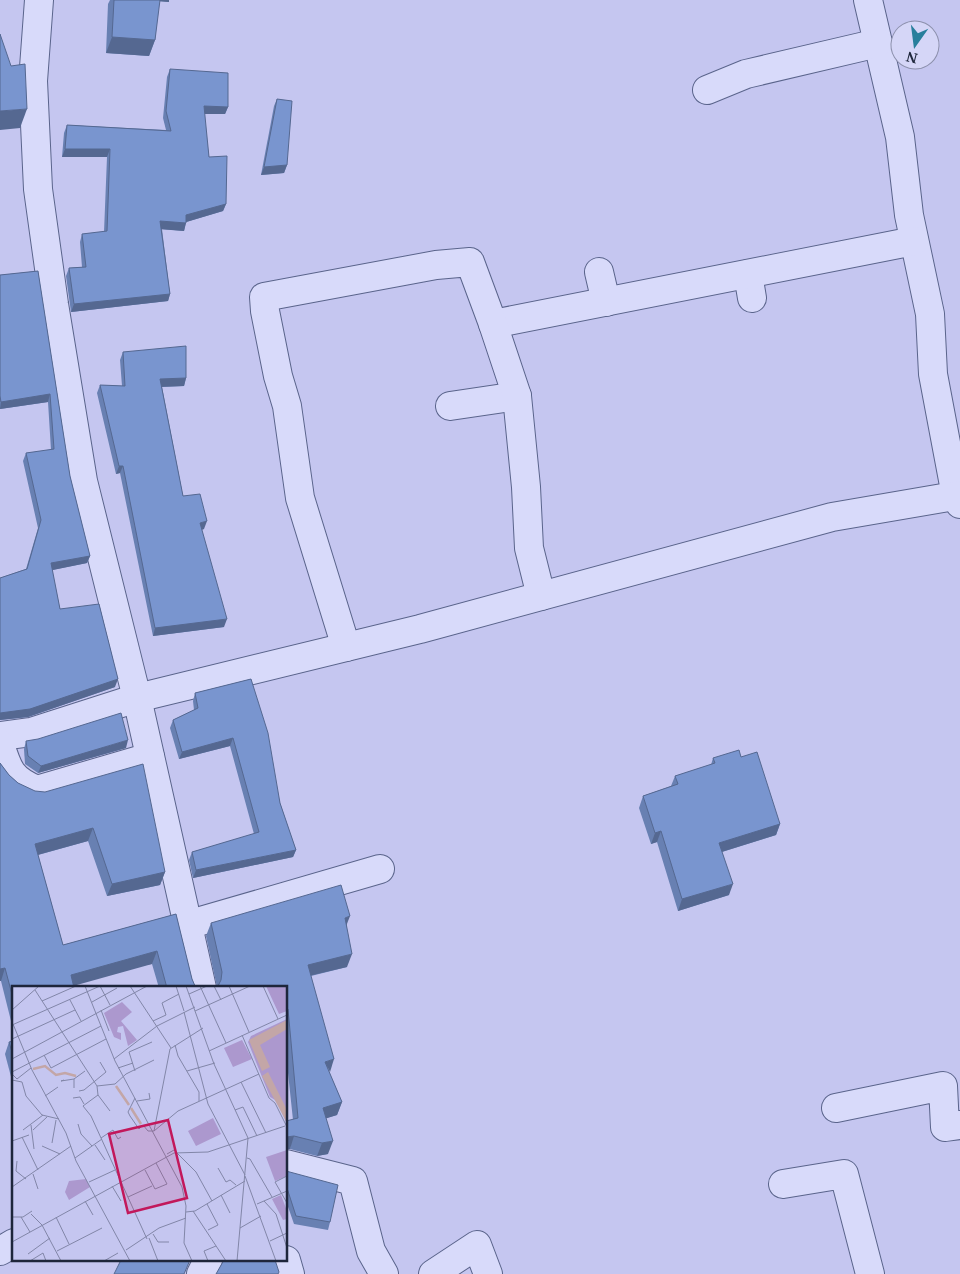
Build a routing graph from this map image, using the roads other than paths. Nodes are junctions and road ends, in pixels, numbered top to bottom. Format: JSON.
{"nodes":[{"id":1,"x":39,"y":0,"type":"edge"},
{"id":2,"x":868,"y":0,"type":"edge"},
{"id":3,"x":878,"y":43,"type":"junction"},
{"id":4,"x":707,"y":90,"type":"dead end"},
{"id":5,"x":914,"y":241,"type":"junction"},
{"id":6,"x":599,"y":272,"type":"dead end"},
{"id":7,"x":606,"y":302,"type":"junction"},
{"id":8,"x":493,"y":324,"type":"junction"},
{"id":9,"x":517,"y":396,"type":"junction"},
{"id":10,"x":450,"y":406,"type":"dead end"},
{"id":11,"x":959,"y":499,"type":"edge"},
{"id":12,"x":541,"y":596,"type":"junction"},
{"id":13,"x":346,"y":647,"type":"junction"},
{"id":14,"x":137,"y":698,"type":"junction"},
{"id":15,"x":0,"y":736,"type":"edge"},
{"id":16,"x":0,"y":744,"type":"edge"},
{"id":17,"x":150,"y":756,"type":"junction"},
{"id":18,"x":380,"y":870,"type":"dead end"},
{"id":19,"x":187,"y":924,"type":"junction"},
{"id":20,"x":202,"y":986,"type":"edge"},
{"id":21,"x":836,"y":1108,"type":"dead end"},
{"id":22,"x":960,"y":1125,"type":"edge"},
{"id":23,"x":288,"y":1165,"type":"edge"},
{"id":24,"x":783,"y":1184,"type":"dead end"},
{"id":25,"x":12,"y":1244,"type":"edge"},
{"id":26,"x":0,"y":1251,"type":"edge"},
{"id":27,"x":207,"y":1262,"type":"edge"},
{"id":28,"x":202,"y":1274,"type":"edge"},
{"id":29,"x":384,"y":1274,"type":"edge"},
{"id":30,"x":433,"y":1274,"type":"edge"},
{"id":31,"x":488,"y":1274,"type":"edge"},
{"id":32,"x":870,"y":1274,"type":"edge"}],
"edges":[{"from":1,"to":14,"type":"street"},
{"from":2,"to":3,"type":"street"},
{"from":3,"to":4,"type":"street"},
{"from":3,"to":5,"type":"street"},
{"from":5,"to":7,"type":"street"},
{"from":5,"to":11,"type":"street"},
{"from":6,"to":7,"type":"street"},
{"from":7,"to":8,"type":"street"},
{"from":8,"to":9,"type":"street"},
{"from":8,"to":13,"type":"street"},
{"from":9,"to":10,"type":"street"},
{"from":9,"to":12,"type":"street"},
{"from":11,"to":12,"type":"street"},
{"from":12,"to":13,"type":"street"},
{"from":13,"to":14,"type":"street"},
{"from":14,"to":15,"type":"street"},
{"from":14,"to":17,"type":"street"},
{"from":16,"to":17,"type":"street"},
{"from":17,"to":19,"type":"street"},
{"from":18,"to":19,"type":"street"},
{"from":19,"to":20,"type":"street"},
{"from":21,"to":22,"type":"street"},
{"from":23,"to":29,"type":"street"},
{"from":24,"to":32,"type":"street"},
{"from":25,"to":26,"type":"street"},
{"from":27,"to":28,"type":"street"},
{"from":30,"to":31,"type":"street"}]}
